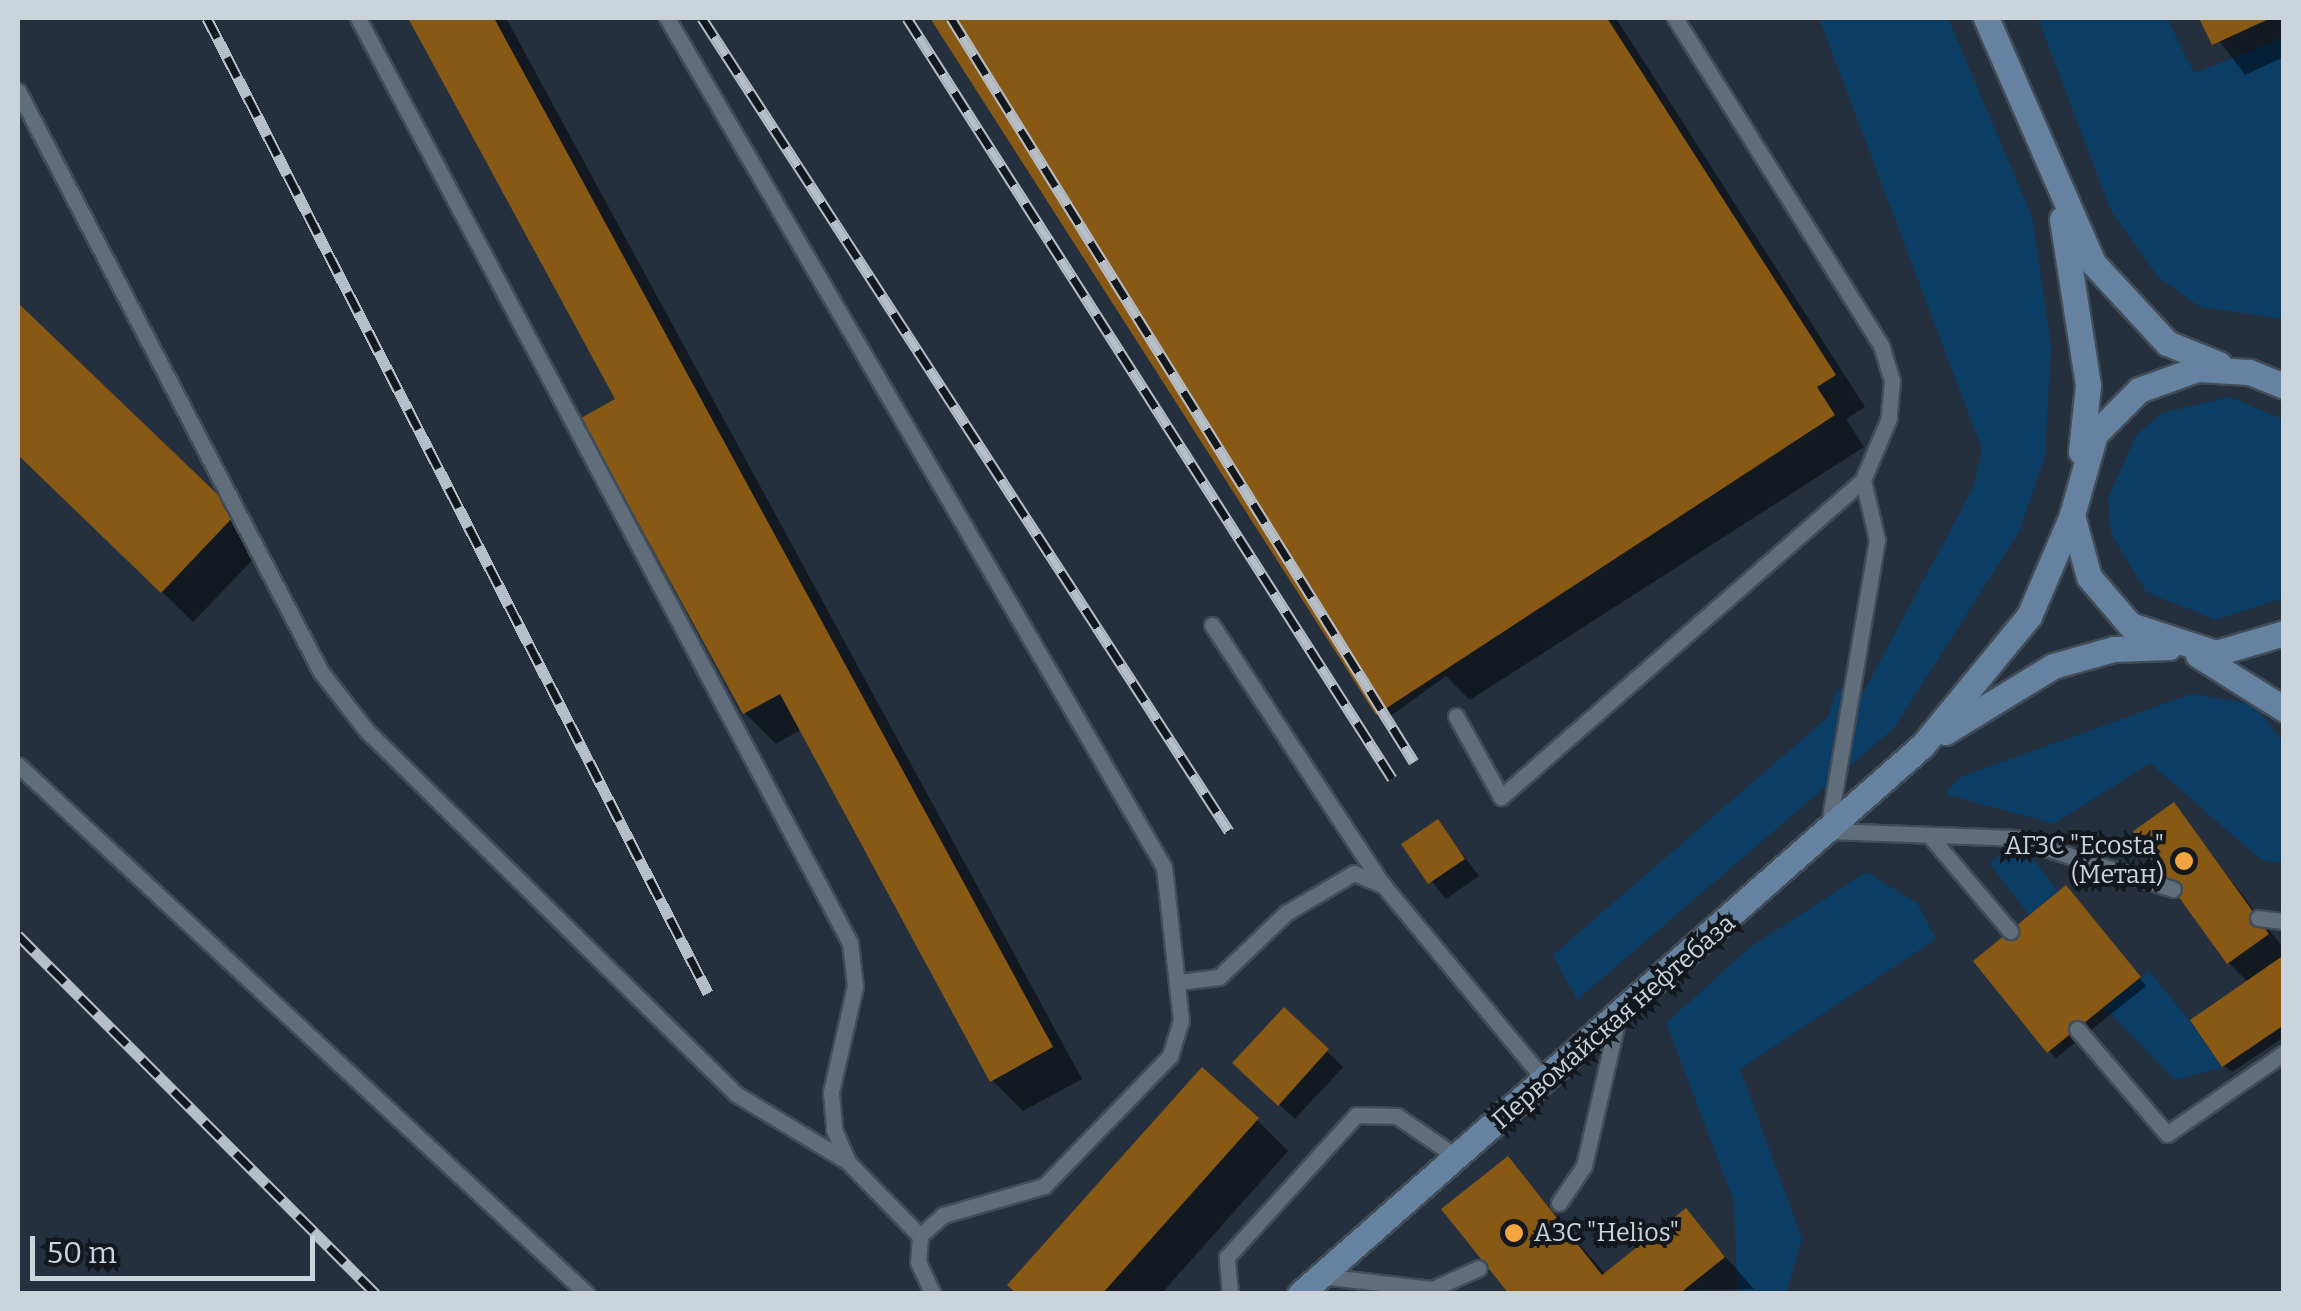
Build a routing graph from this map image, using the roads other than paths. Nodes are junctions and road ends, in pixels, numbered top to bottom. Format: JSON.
{"nodes":[{"id":1,"x":358,"y":18,"type":"edge"},
{"id":2,"x":667,"y":18,"type":"edge"},
{"id":3,"x":1675,"y":18,"type":"edge"},
{"id":4,"x":1986,"y":18,"type":"edge"},
{"id":5,"x":18,"y":91,"type":"edge"},
{"id":6,"x":2058,"y":190,"type":"junction"},
{"id":7,"x":2284,"y":366,"type":"edge"},
{"id":8,"x":2238,"y":370,"type":"junction"},
{"id":9,"x":2284,"y":386,"type":"edge"},
{"id":10,"x":2080,"y":462,"type":"junction"},
{"id":11,"x":1864,"y":480,"type":"junction"},
{"id":12,"x":2072,"y":515,"type":"junction"},
{"id":13,"x":1212,"y":625,"type":"dead end"},
{"id":14,"x":2284,"y":634,"type":"edge"},
{"id":15,"x":2183,"y":649,"type":"junction"},
{"id":16,"x":2284,"y":709,"type":"edge"},
{"id":17,"x":1456,"y":716,"type":"dead end"},
{"id":18,"x":1923,"y":745,"type":"junction"},
{"id":19,"x":18,"y":765,"type":"edge"},
{"id":20,"x":1828,"y":830,"type":"junction"},
{"id":21,"x":1929,"y":835,"type":"junction"},
{"id":22,"x":1384,"y":886,"type":"junction"},
{"id":23,"x":2173,"y":889,"type":"dead end"},
{"id":24,"x":2258,"y":918,"type":"dead end"},
{"id":25,"x":2284,"y":921,"type":"edge"},
{"id":26,"x":2010,"y":931,"type":"dead end"},
{"id":27,"x":1179,"y":982,"type":"junction"},
{"id":28,"x":1617,"y":1022,"type":"junction"},
{"id":29,"x":2077,"y":1029,"type":"dead end"},
{"id":30,"x":2284,"y":1053,"type":"edge"},
{"id":31,"x":1547,"y":1083,"type":"junction"},
{"id":32,"x":1458,"y":1158,"type":"junction"},
{"id":33,"x":848,"y":1162,"type":"junction"},
{"id":34,"x":1558,"y":1203,"type":"dead end"},
{"id":35,"x":920,"y":1236,"type":"junction"},
{"id":36,"x":1479,"y":1268,"type":"dead end"},
{"id":37,"x":1321,"y":1276,"type":"junction"},
{"id":38,"x":587,"y":1294,"type":"edge"},
{"id":39,"x":932,"y":1294,"type":"edge"},
{"id":40,"x":1230,"y":1294,"type":"edge"},
{"id":41,"x":1300,"y":1294,"type":"edge"}],
"edges":[{"from":1,"to":33,"type":"lane"},
{"from":2,"to":27,"type":"lane"},
{"from":3,"to":11,"type":"lane"},
{"from":4,"to":6,"type":"main road"},
{"from":5,"to":33,"type":"lane"},
{"from":6,"to":8,"type":"main road"},
{"from":6,"to":10,"type":"main road"},
{"from":7,"to":8,"type":"main road"},
{"from":8,"to":9,"type":"main road"},
{"from":8,"to":10,"type":"main road"},
{"from":10,"to":12,"type":"main road"},
{"from":11,"to":17,"type":"lane"},
{"from":11,"to":20,"type":"lane"},
{"from":12,"to":15,"type":"main road"},
{"from":12,"to":18,"type":"main road"},
{"from":13,"to":22,"type":"lane"},
{"from":14,"to":15,"type":"main road"},
{"from":15,"to":16,"type":"main road"},
{"from":15,"to":18,"type":"main road"},
{"from":18,"to":20,"type":"main road","name":"Первомайская нефтебаза"},
{"from":19,"to":38,"type":"lane"},
{"from":20,"to":21,"type":"lane"},
{"from":20,"to":28,"type":"main road","name":"Первомайская нефтебаза"},
{"from":21,"to":23,"type":"lane"},
{"from":21,"to":26,"type":"lane"},
{"from":22,"to":27,"type":"lane"},
{"from":22,"to":31,"type":"lane"},
{"from":24,"to":25,"type":"lane"},
{"from":27,"to":35,"type":"lane"},
{"from":28,"to":31,"type":"main road","name":"Первомайская нефтебаза"},
{"from":28,"to":34,"type":"lane"},
{"from":29,"to":30,"type":"lane"},
{"from":31,"to":32,"type":"main road","name":"Первомайская нефтебаза"},
{"from":32,"to":37,"type":"main road","name":"Первомайская нефтебаза"},
{"from":32,"to":40,"type":"lane"},
{"from":33,"to":35,"type":"lane"},
{"from":35,"to":39,"type":"lane"},
{"from":36,"to":37,"type":"lane"},
{"from":37,"to":41,"type":"main road","name":"Первомайская нефтебаза"}]}
